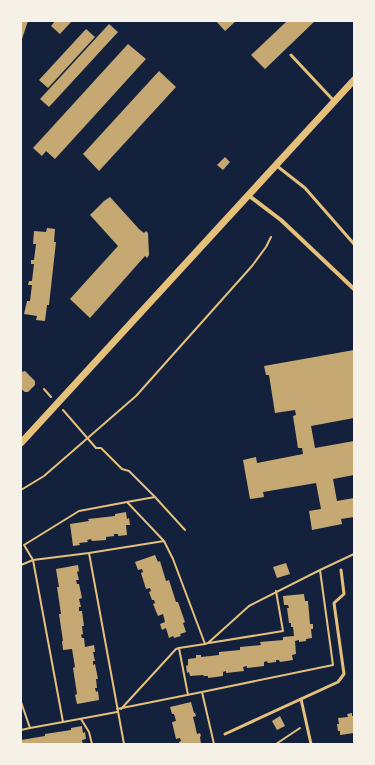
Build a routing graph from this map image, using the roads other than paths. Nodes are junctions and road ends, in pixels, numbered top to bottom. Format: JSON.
{"nodes":[{"id":1,"x":291,"y":55,"type":"dead end"},
{"id":2,"x":354,"y":80,"type":"edge"},
{"id":3,"x":334,"y":101,"type":"junction"},
{"id":4,"x":275,"y":165,"type":"junction"},
{"id":5,"x":248,"y":195,"type":"junction"},
{"id":6,"x":354,"y":244,"type":"edge"},
{"id":7,"x":354,"y":289,"type":"edge"},
{"id":8,"x":21,"y":443,"type":"edge"},
{"id":9,"x":341,"y":570,"type":"dead end"},
{"id":10,"x":300,"y":699,"type":"junction"},
{"id":11,"x":225,"y":734,"type":"dead end"},
{"id":12,"x":311,"y":744,"type":"edge"}],
"edges":[{"from":1,"to":3,"type":"lane"},
{"from":2,"to":3,"type":"street"},
{"from":3,"to":4,"type":"street"},
{"from":4,"to":5,"type":"street"},
{"from":4,"to":6,"type":"lane"},
{"from":5,"to":7,"type":"street"},
{"from":5,"to":8,"type":"street"},
{"from":9,"to":10,"type":"lane"},
{"from":10,"to":11,"type":"lane"},
{"from":10,"to":12,"type":"lane"}]}
